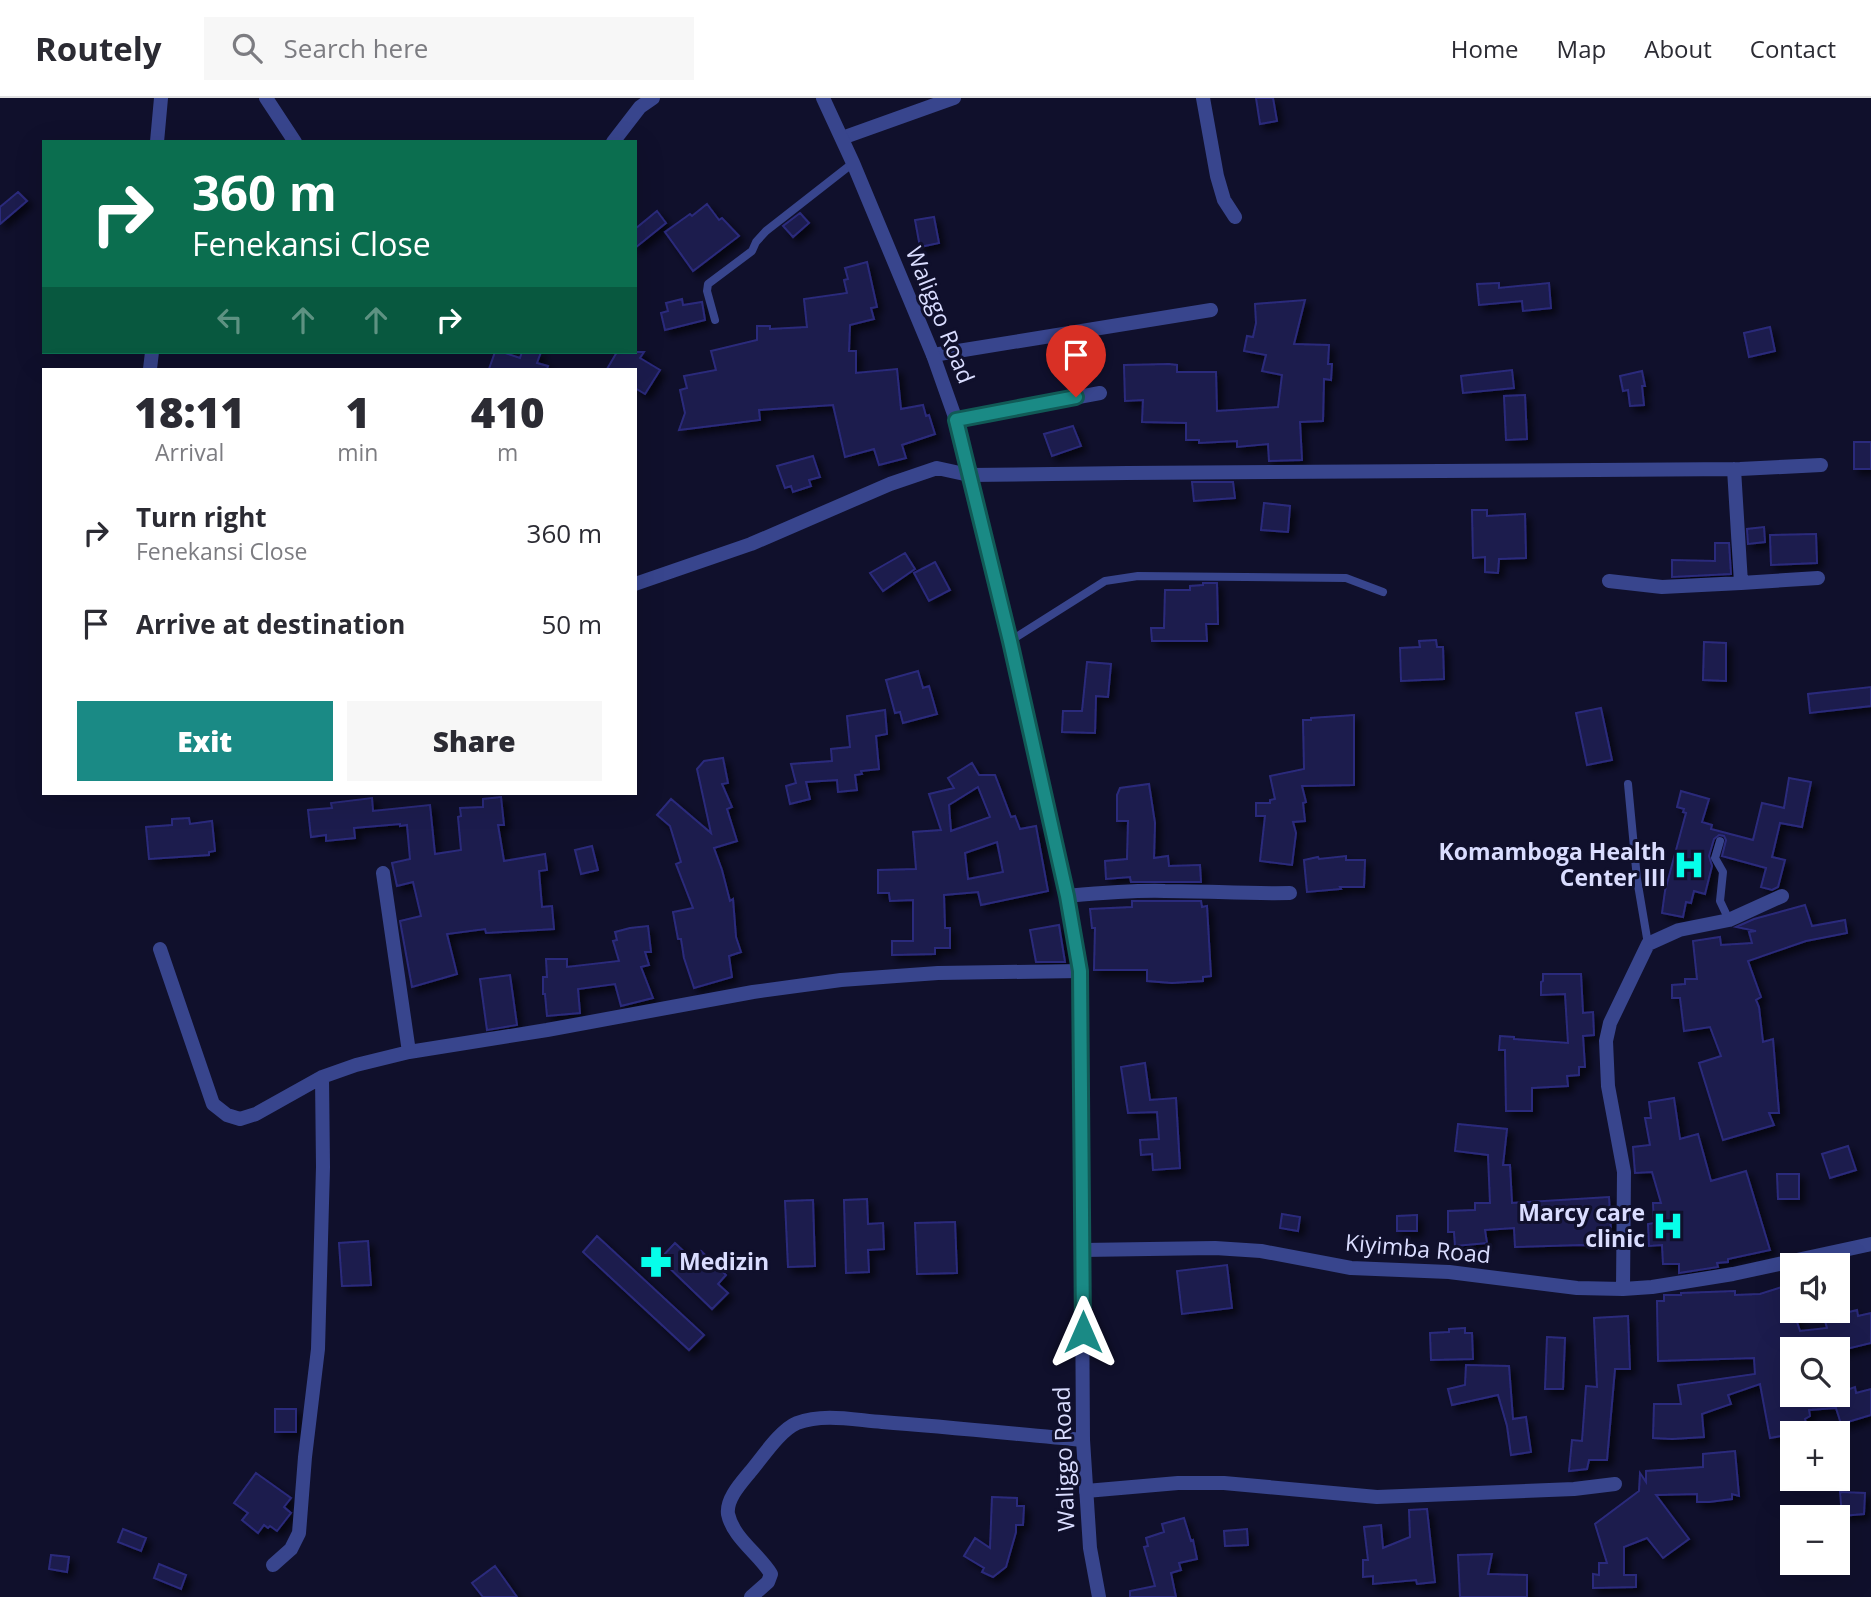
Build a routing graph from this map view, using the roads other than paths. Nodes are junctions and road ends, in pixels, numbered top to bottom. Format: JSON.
{"nodes":[{"id":1,"x":162,"y":98,"type":"edge"},
{"id":2,"x":266,"y":98,"type":"edge"},
{"id":3,"x":653,"y":98,"type":"edge"},
{"id":4,"x":823,"y":98,"type":"edge"},
{"id":5,"x":954,"y":98,"type":"edge"},
{"id":6,"x":1203,"y":98,"type":"edge"},
{"id":7,"x":842,"y":138,"type":"junction"},
{"id":8,"x":157,"y":140,"type":"edge"},
{"id":9,"x":294,"y":140,"type":"edge"},
{"id":10,"x":615,"y":140,"type":"edge"},
{"id":11,"x":853,"y":163,"type":"junction"},
{"id":12,"x":1235,"y":217,"type":"dead end"},
{"id":13,"x":1211,"y":310,"type":"dead end"},
{"id":14,"x":715,"y":320,"type":"dead end"},
{"id":15,"x":933,"y":355,"type":"junction"},
{"id":16,"x":1100,"y":393,"type":"dead end"},
{"id":17,"x":956,"y":420,"type":"junction"},
{"id":18,"x":1821,"y":465,"type":"dead end"},
{"id":19,"x":1734,"y":469,"type":"junction"},
{"id":20,"x":970,"y":475,"type":"junction"},
{"id":21,"x":1818,"y":578,"type":"dead end"},
{"id":22,"x":1609,"y":581,"type":"dead end"},
{"id":23,"x":637,"y":583,"type":"edge"},
{"id":24,"x":1741,"y":583,"type":"junction"},
{"id":25,"x":1383,"y":592,"type":"dead end"},
{"id":26,"x":1010,"y":641,"type":"junction"},
{"id":27,"x":1628,"y":784,"type":"dead end"},
{"id":28,"x":1720,"y":841,"type":"dead end"},
{"id":29,"x":383,"y":873,"type":"dead end"},
{"id":30,"x":1290,"y":893,"type":"dead end"},
{"id":31,"x":1067,"y":896,"type":"junction"},
{"id":32,"x":1782,"y":896,"type":"dead end"},
{"id":33,"x":1728,"y":920,"type":"junction"},
{"id":34,"x":1648,"y":944,"type":"junction"},
{"id":35,"x":160,"y":950,"type":"dead end"},
{"id":36,"x":1080,"y":971,"type":"junction"},
{"id":37,"x":409,"y":1052,"type":"junction"},
{"id":38,"x":322,"y":1077,"type":"junction"},
{"id":39,"x":1871,"y":1244,"type":"edge"},
{"id":40,"x":1083,"y":1250,"type":"junction"},
{"id":41,"x":1623,"y":1289,"type":"junction"},
{"id":42,"x":1083,"y":1440,"type":"junction"},
{"id":43,"x":1615,"y":1484,"type":"dead end"},
{"id":44,"x":1086,"y":1491,"type":"junction"},
{"id":45,"x":273,"y":1565,"type":"dead end"},
{"id":46,"x":751,"y":1597,"type":"edge"},
{"id":47,"x":1099,"y":1597,"type":"edge"}],
"edges":[{"from":1,"to":8,"type":"street"},
{"from":2,"to":9,"type":"street"},
{"from":3,"to":10,"type":"street"},
{"from":4,"to":7,"type":"street","name":"Waliggo Road"},
{"from":5,"to":7,"type":"street"},
{"from":6,"to":12,"type":"street"},
{"from":7,"to":11,"type":"street","name":"Waliggo Road"},
{"from":11,"to":14,"type":"lane"},
{"from":11,"to":15,"type":"street","name":"Waliggo Road"},
{"from":13,"to":15,"type":"street"},
{"from":15,"to":17,"type":"street","name":"Waliggo Road"},
{"from":16,"to":17,"type":"street"},
{"from":17,"to":20,"type":"street","name":"Waliggo Road"},
{"from":18,"to":19,"type":"street"},
{"from":19,"to":20,"type":"street"},
{"from":19,"to":24,"type":"street"},
{"from":20,"to":23,"type":"street"},
{"from":20,"to":26,"type":"street","name":"Waliggo Road"},
{"from":21,"to":24,"type":"street"},
{"from":22,"to":24,"type":"street"},
{"from":25,"to":26,"type":"lane"},
{"from":26,"to":31,"type":"street","name":"Waliggo Road"},
{"from":27,"to":34,"type":"lane"},
{"from":28,"to":33,"type":"lane"},
{"from":29,"to":37,"type":"street"},
{"from":30,"to":31,"type":"street"},
{"from":31,"to":36,"type":"street","name":"Waliggo Road"},
{"from":32,"to":33,"type":"street"},
{"from":33,"to":34,"type":"street"},
{"from":34,"to":41,"type":"street"},
{"from":35,"to":38,"type":"street"},
{"from":36,"to":37,"type":"street"},
{"from":36,"to":40,"type":"street","name":"Waliggo Road"},
{"from":37,"to":38,"type":"street"},
{"from":38,"to":45,"type":"street"},
{"from":39,"to":41,"type":"street","name":"Kiyimba Road"},
{"from":40,"to":41,"type":"street","name":"Kiyimba Road"},
{"from":40,"to":42,"type":"street","name":"Waliggo Road"},
{"from":42,"to":44,"type":"street","name":"Waliggo Road"},
{"from":42,"to":46,"type":"street"},
{"from":43,"to":44,"type":"street"},
{"from":44,"to":47,"type":"street","name":"Waliggo Road"}]}
